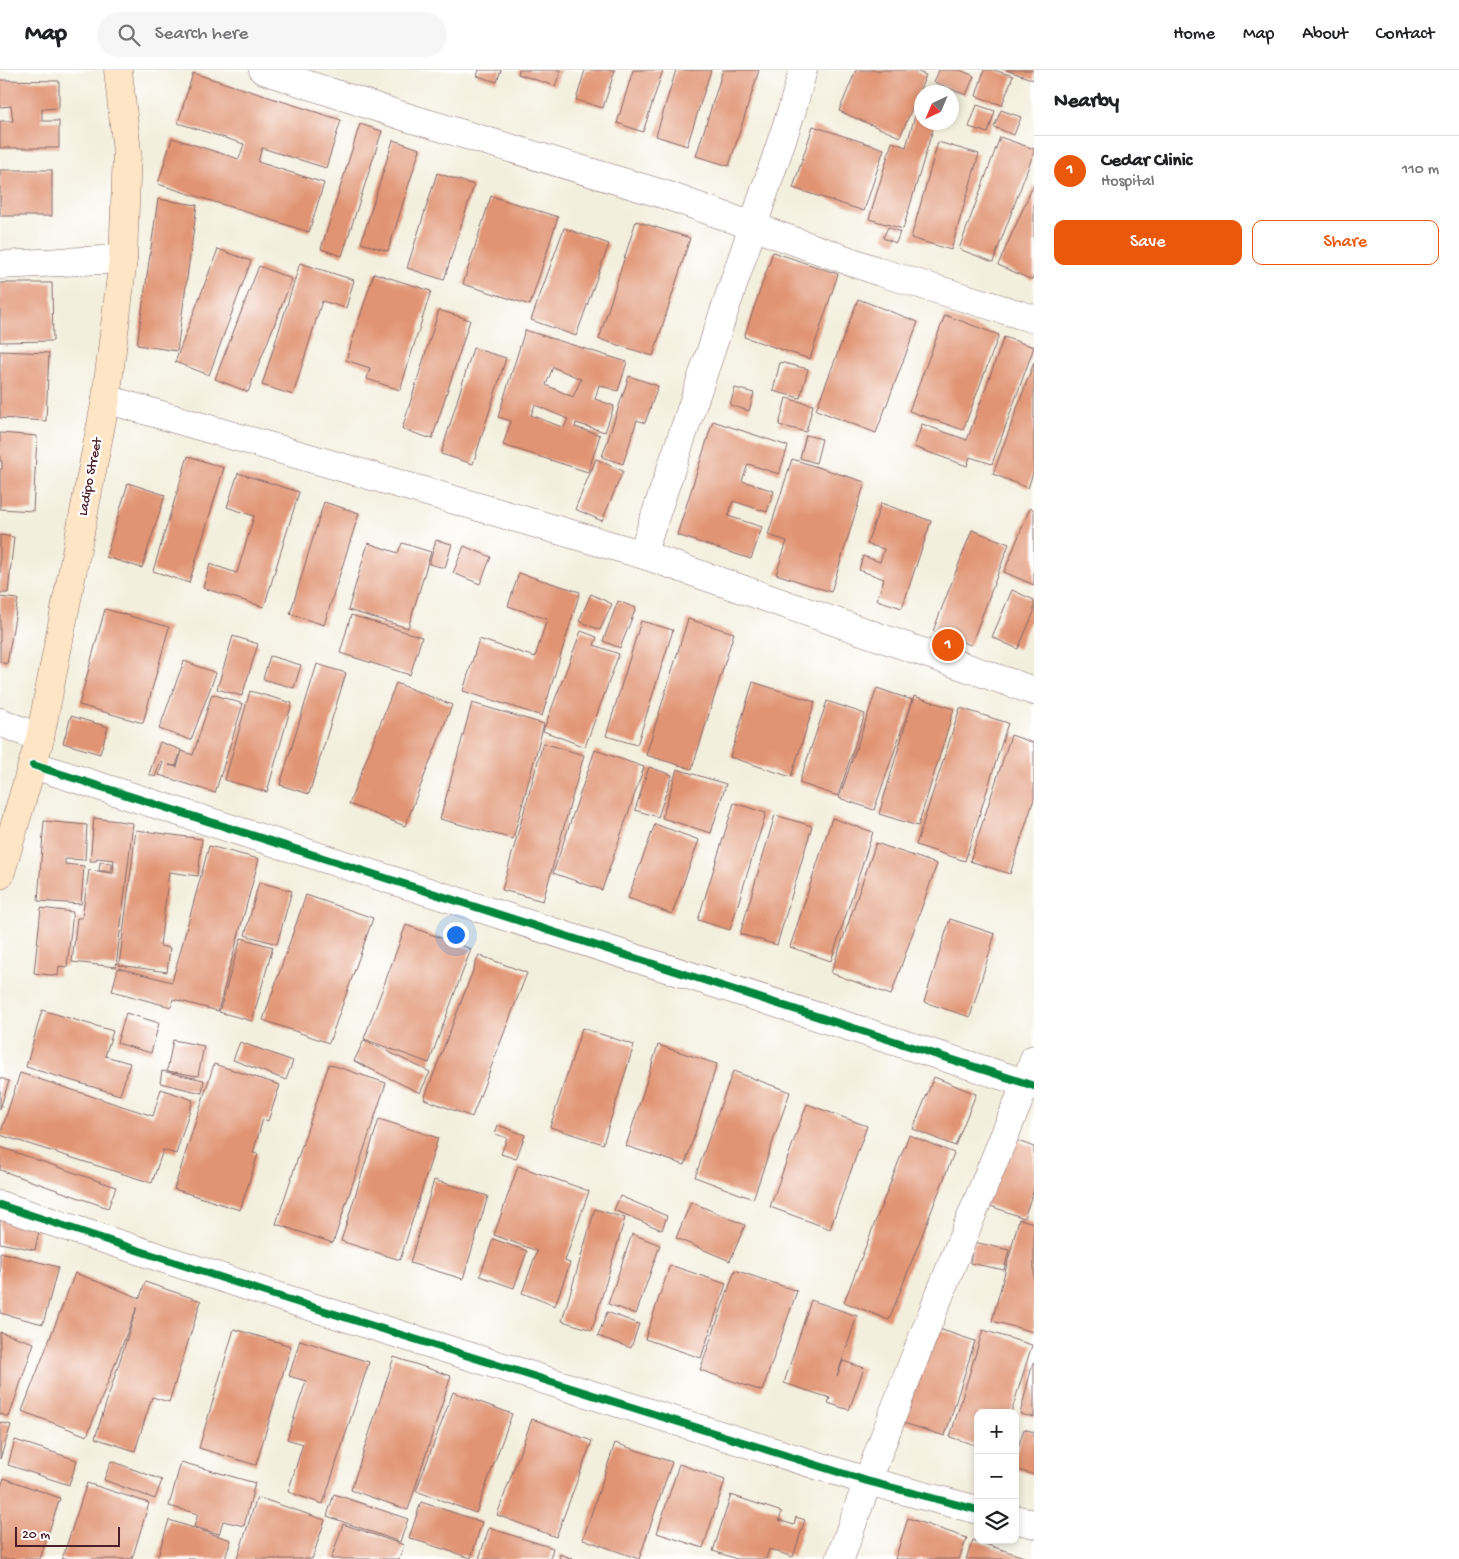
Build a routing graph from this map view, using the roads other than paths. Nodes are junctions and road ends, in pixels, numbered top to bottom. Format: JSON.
{"nodes":[{"id":1,"x":118,"y":70,"type":"edge"},
{"id":2,"x":263,"y":70,"type":"edge"},
{"id":3,"x":804,"y":70,"type":"edge"},
{"id":4,"x":753,"y":226,"type":"junction"},
{"id":5,"x":124,"y":259,"type":"junction"},
{"id":6,"x":0,"y":265,"type":"edge"},
{"id":7,"x":1034,"y":319,"type":"edge"},
{"id":8,"x":106,"y":399,"type":"junction"},
{"id":9,"x":644,"y":555,"type":"junction"},
{"id":10,"x":1034,"y":691,"type":"edge"},
{"id":11,"x":0,"y":722,"type":"edge"},
{"id":12,"x":40,"y":738,"type":"junction"},
{"id":13,"x":33,"y":764,"type":"junction"},
{"id":14,"x":0,"y":875,"type":"edge"},
{"id":15,"x":1031,"y":1076,"type":"edge"},
{"id":16,"x":0,"y":1205,"type":"edge"},
{"id":17,"x":867,"y":1481,"type":"junction"},
{"id":18,"x":974,"y":1509,"type":"edge"},
{"id":19,"x":1019,"y":1520,"type":"edge"},
{"id":20,"x":1034,"y":1524,"type":"edge"},
{"id":21,"x":840,"y":1559,"type":"edge"}],
"edges":[{"from":1,"to":5,"type":"main road","name":"Ladipo Street"},
{"from":2,"to":4,"type":"street"},
{"from":3,"to":4,"type":"street"},
{"from":4,"to":7,"type":"street"},
{"from":4,"to":9,"type":"street"},
{"from":5,"to":6,"type":"street"},
{"from":5,"to":8,"type":"main road","name":"Ladipo Street"},
{"from":8,"to":9,"type":"street"},
{"from":8,"to":12,"type":"main road","name":"Ladipo Street"},
{"from":9,"to":10,"type":"street"},
{"from":11,"to":12,"type":"street"},
{"from":12,"to":13,"type":"main road","name":"Ladipo Street"},
{"from":13,"to":14,"type":"main road","name":"Ladipo Street"},
{"from":13,"to":15,"type":"street"},
{"from":15,"to":17,"type":"street"},
{"from":16,"to":17,"type":"street"},
{"from":17,"to":18,"type":"street"},
{"from":17,"to":21,"type":"street"},
{"from":19,"to":20,"type":"street"}]}
